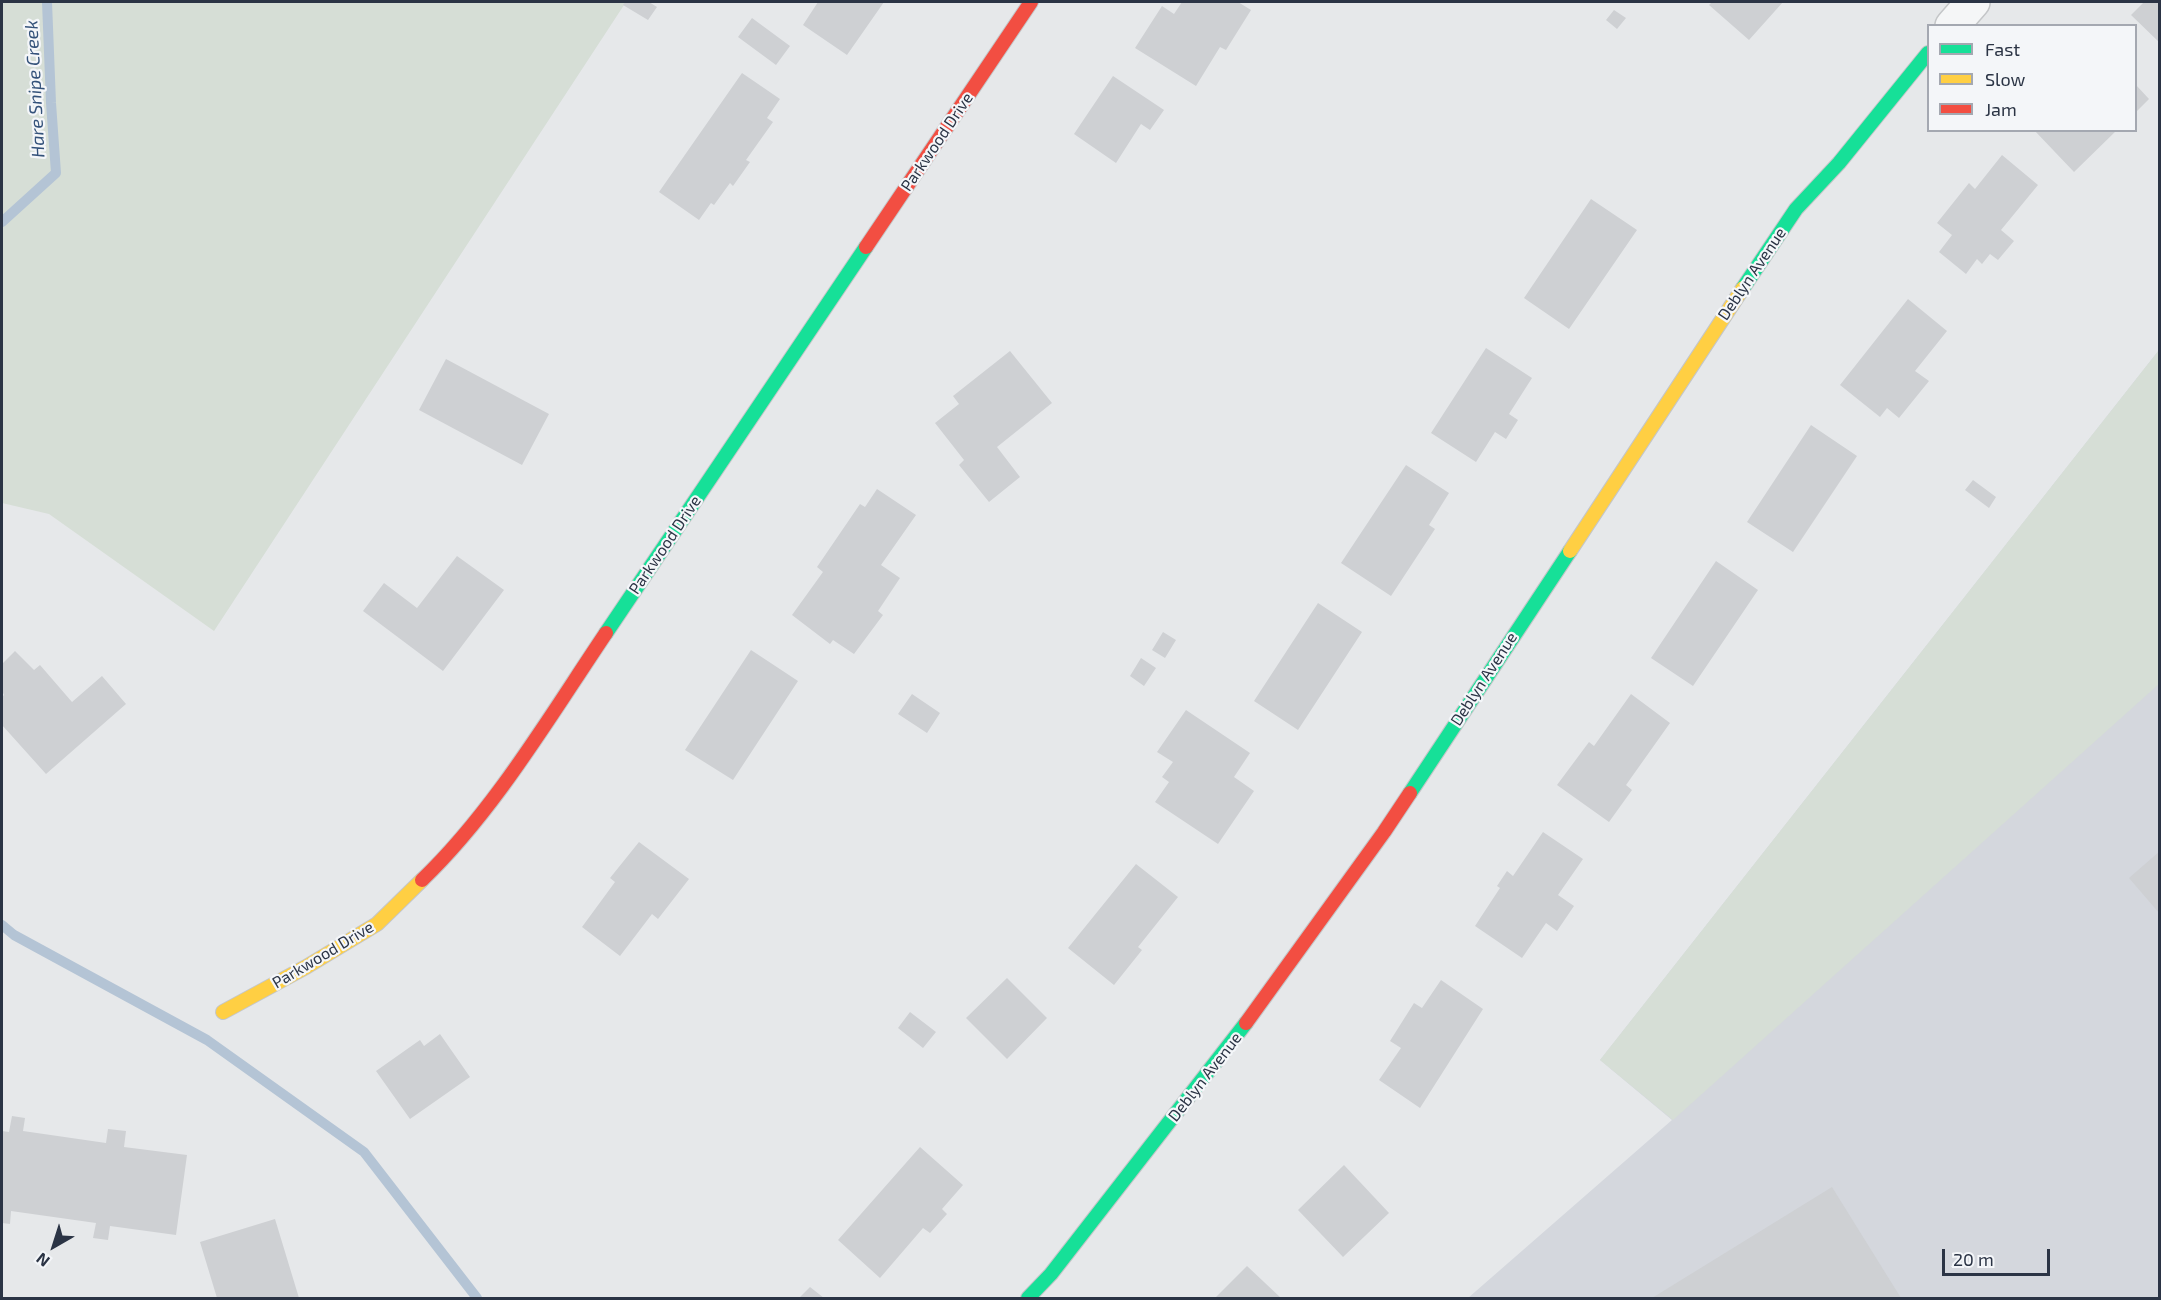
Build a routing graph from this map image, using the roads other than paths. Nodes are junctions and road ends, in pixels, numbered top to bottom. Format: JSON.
{"nodes":[{"id":1,"x":1032,"y":2,"type":"edge"},
{"id":2,"x":1973,"y":2,"type":"edge"},
{"id":3,"x":1954,"y":24,"type":"edge"},
{"id":4,"x":1927,"y":55,"type":"edge"},
{"id":5,"x":223,"y":1012,"type":"dead end"},
{"id":6,"x":1029,"y":1299,"type":"edge"}],
"edges":[{"from":1,"to":5,"type":"street","name":"Parkwood Drive"},
{"from":2,"to":3,"type":"street"},
{"from":4,"to":6,"type":"street","name":"Deblyn Avenue"}]}
